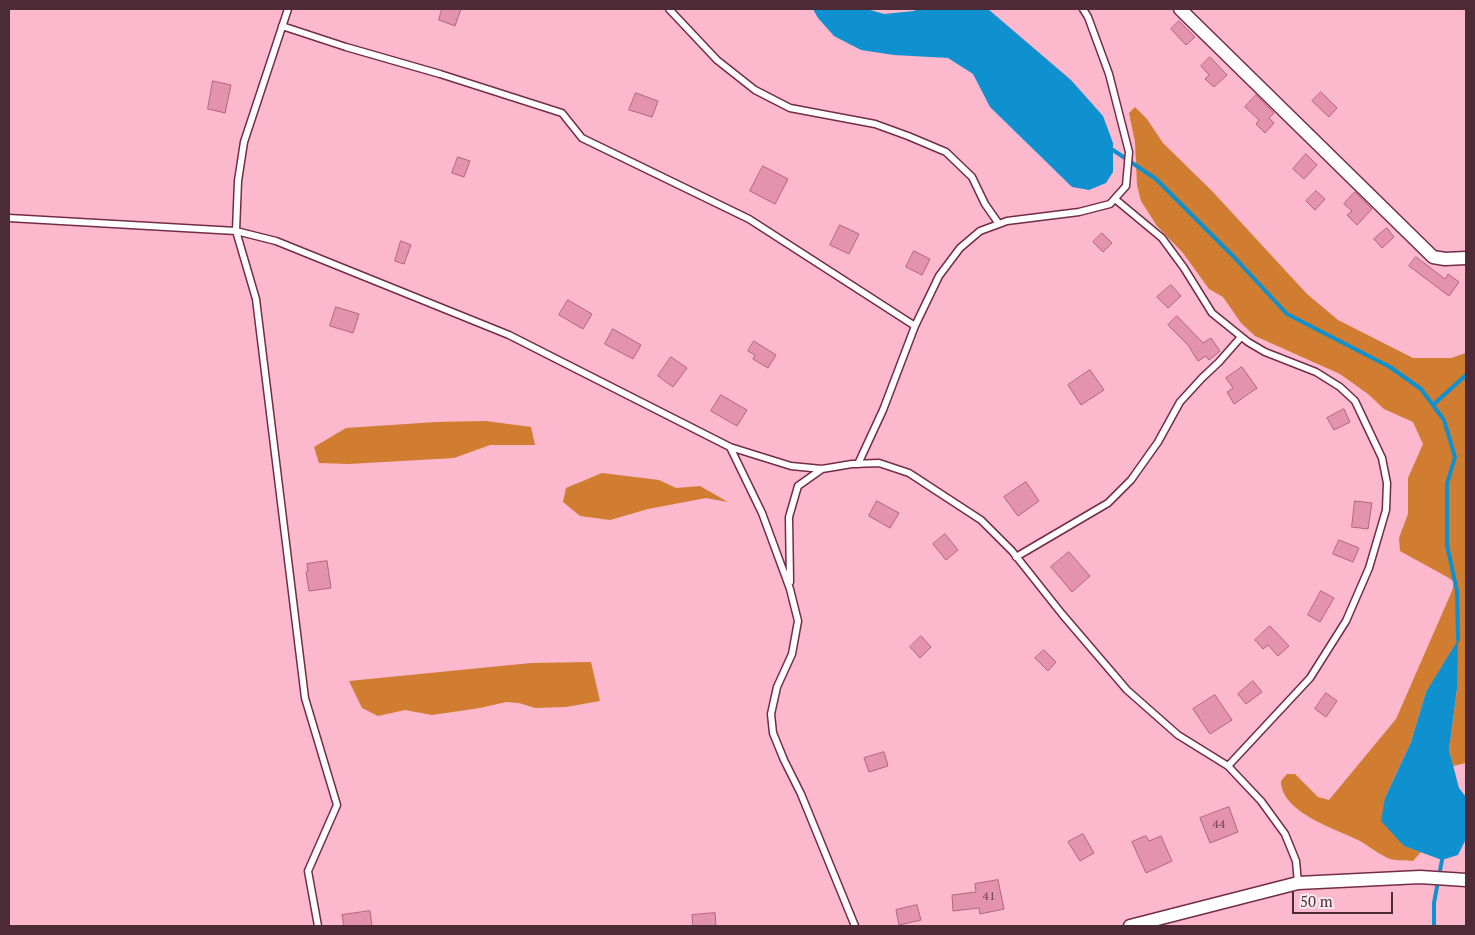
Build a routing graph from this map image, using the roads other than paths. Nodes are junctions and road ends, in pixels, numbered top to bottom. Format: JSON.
{"nodes":[{"id":1,"x":288,"y":9,"type":"edge"},
{"id":2,"x":669,"y":9,"type":"edge"},
{"id":3,"x":1083,"y":9,"type":"edge"},
{"id":4,"x":1180,"y":9,"type":"edge"},
{"id":5,"x":282,"y":26,"type":"junction"},
{"id":6,"x":1115,"y":198,"type":"junction"},
{"id":7,"x":9,"y":218,"type":"edge"},
{"id":8,"x":999,"y":224,"type":"junction"},
{"id":9,"x":236,"y":231,"type":"junction"},
{"id":10,"x":1466,"y":258,"type":"edge"},
{"id":11,"x":915,"y":326,"type":"junction"},
{"id":12,"x":1241,"y":337,"type":"junction"},
{"id":13,"x":730,"y":447,"type":"junction"},
{"id":14,"x":858,"y":464,"type":"junction"},
{"id":15,"x":822,"y":468,"type":"junction"},
{"id":16,"x":1016,"y":557,"type":"junction"},
{"id":17,"x":790,"y":589,"type":"junction"},
{"id":18,"x":1228,"y":766,"type":"junction"},
{"id":19,"x":1466,"y":880,"type":"edge"},
{"id":20,"x":1298,"y":883,"type":"junction"},
{"id":21,"x":1146,"y":924,"type":"edge"},
{"id":22,"x":318,"y":926,"type":"edge"},
{"id":23,"x":855,"y":926,"type":"edge"},
{"id":24,"x":1130,"y":926,"type":"edge"}],
"edges":[{"from":1,"to":5,"type":"lane"},
{"from":2,"to":8,"type":"lane"},
{"from":3,"to":6,"type":"lane"},
{"from":4,"to":10,"type":"street"},
{"from":5,"to":9,"type":"lane"},
{"from":5,"to":11,"type":"lane"},
{"from":6,"to":8,"type":"lane"},
{"from":6,"to":12,"type":"lane"},
{"from":7,"to":9,"type":"lane"},
{"from":8,"to":11,"type":"lane"},
{"from":9,"to":13,"type":"lane"},
{"from":9,"to":22,"type":"lane"},
{"from":11,"to":14,"type":"lane"},
{"from":12,"to":16,"type":"lane"},
{"from":12,"to":18,"type":"lane"},
{"from":13,"to":15,"type":"lane"},
{"from":13,"to":17,"type":"lane"},
{"from":14,"to":15,"type":"lane"},
{"from":14,"to":16,"type":"lane"},
{"from":15,"to":17,"type":"lane"},
{"from":16,"to":18,"type":"lane"},
{"from":17,"to":23,"type":"lane"},
{"from":18,"to":20,"type":"lane"},
{"from":19,"to":20,"type":"street"},
{"from":20,"to":21,"type":"street"},
{"from":21,"to":24,"type":"street"}]}
